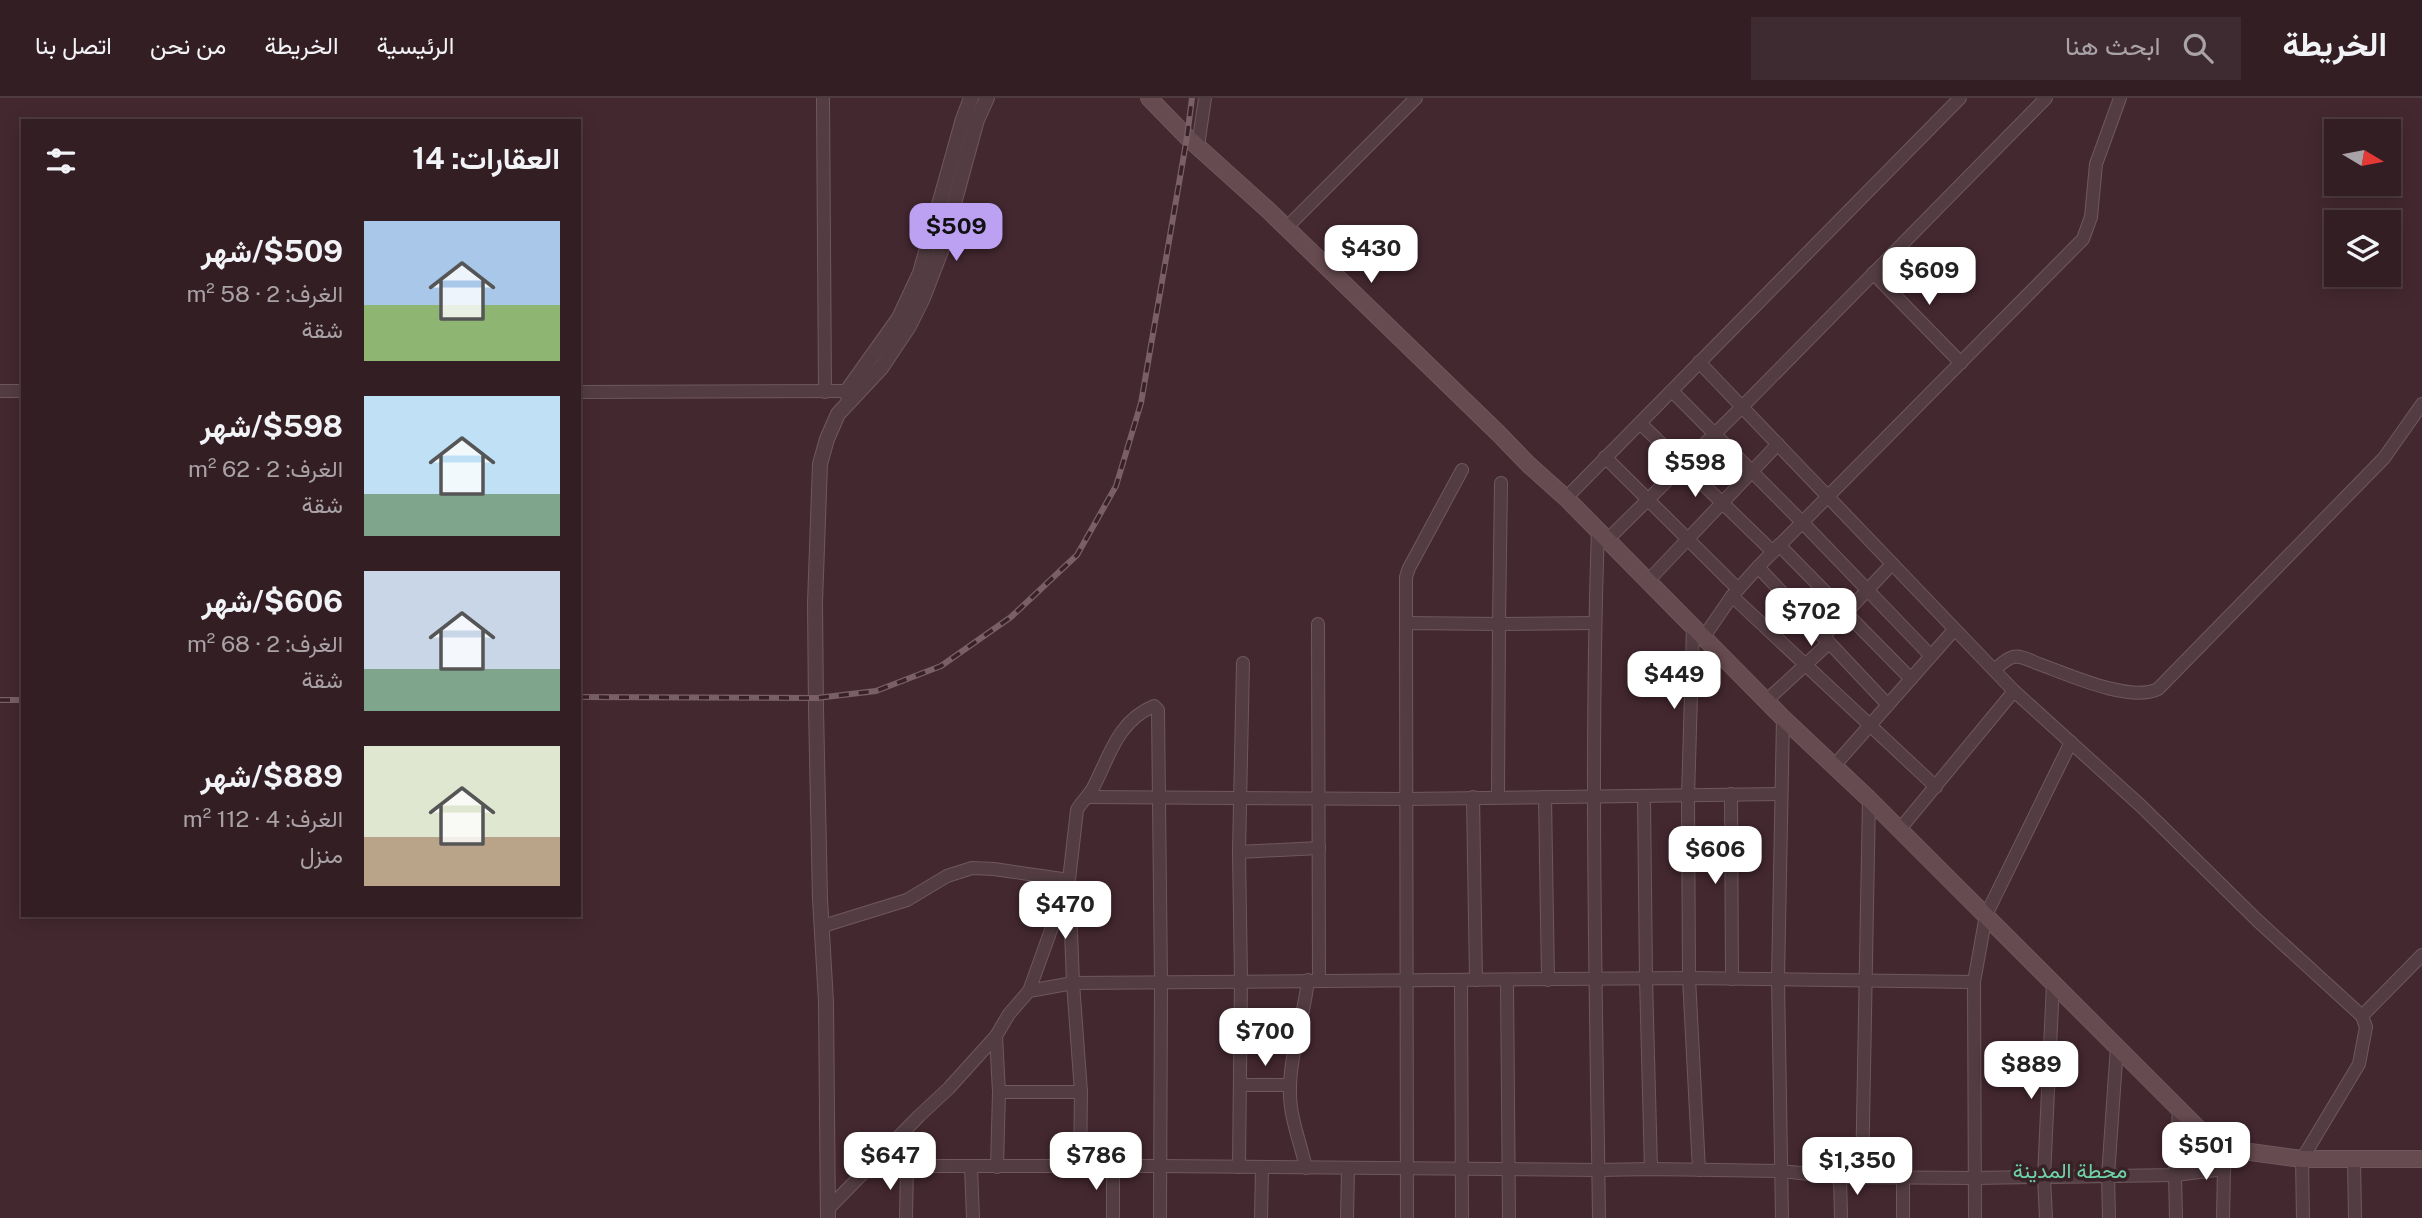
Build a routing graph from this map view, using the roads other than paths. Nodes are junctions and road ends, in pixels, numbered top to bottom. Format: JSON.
{"nodes":[{"id":1,"x":824,"y":98,"type":"edge"},
{"id":2,"x":971,"y":98,"type":"edge"},
{"id":3,"x":987,"y":98,"type":"edge"},
{"id":4,"x":1149,"y":98,"type":"edge"},
{"id":5,"x":1205,"y":98,"type":"edge"},
{"id":6,"x":1416,"y":98,"type":"edge"},
{"id":7,"x":1960,"y":98,"type":"edge"},
{"id":8,"x":2046,"y":98,"type":"edge"},
{"id":9,"x":2120,"y":98,"type":"edge"},
{"id":10,"x":1198,"y":146,"type":"junction"},
{"id":11,"x":1286,"y":228,"type":"junction"},
{"id":12,"x":1873,"y":273,"type":"junction"},
{"id":13,"x":1699,"y":362,"type":"junction"},
{"id":14,"x":1961,"y":363,"type":"junction"},
{"id":15,"x":0,"y":391,"type":"edge"},
{"id":16,"x":21,"y":391,"type":"edge"},
{"id":17,"x":1672,"y":391,"type":"junction"},
{"id":18,"x":581,"y":392,"type":"edge"},
{"id":19,"x":825,"y":392,"type":"junction"},
{"id":20,"x":848,"y":396,"type":"junction"},
{"id":21,"x":2422,"y":404,"type":"edge"},
{"id":22,"x":1742,"y":407,"type":"junction"},
{"id":23,"x":1640,"y":423,"type":"junction"},
{"id":24,"x":1714,"y":433,"type":"junction"},
{"id":25,"x":1778,"y":444,"type":"junction"},
{"id":26,"x":1605,"y":457,"type":"junction"},
{"id":27,"x":1683,"y":465,"type":"junction"},
{"id":28,"x":1462,"y":470,"type":"dead end"},
{"id":29,"x":1751,"y":471,"type":"junction"},
{"id":30,"x":1501,"y":483,"type":"dead end"},
{"id":31,"x":1829,"y":496,"type":"junction"},
{"id":32,"x":1566,"y":498,"type":"junction"},
{"id":33,"x":1647,"y":500,"type":"junction"},
{"id":34,"x":1722,"y":502,"type":"junction"},
{"id":35,"x":1802,"y":522,"type":"junction"},
{"id":36,"x":1602,"y":535,"type":"junction"},
{"id":37,"x":1688,"y":540,"type":"junction"},
{"id":38,"x":1776,"y":549,"type":"junction"},
{"id":39,"x":1892,"y":564,"type":"junction"},
{"id":40,"x":1758,"y":567,"type":"junction"},
{"id":41,"x":1647,"y":582,"type":"junction"},
{"id":42,"x":1868,"y":589,"type":"junction"},
{"id":43,"x":1735,"y":593,"type":"junction"},
{"id":44,"x":1845,"y":614,"type":"junction"},
{"id":45,"x":1405,"y":623,"type":"junction"},
{"id":46,"x":1595,"y":623,"type":"junction"},
{"id":47,"x":1318,"y":624,"type":"dead end"},
{"id":48,"x":1499,"y":624,"type":"junction"},
{"id":49,"x":1954,"y":630,"type":"junction"},
{"id":50,"x":1698,"y":633,"type":"junction"},
{"id":51,"x":1826,"y":640,"type":"junction"},
{"id":52,"x":1931,"y":656,"type":"junction"},
{"id":53,"x":1243,"y":663,"type":"dead end"},
{"id":54,"x":1803,"y":664,"type":"junction"},
{"id":55,"x":1995,"y":669,"type":"junction"},
{"id":56,"x":1911,"y":679,"type":"junction"},
{"id":57,"x":2014,"y":691,"type":"junction"},
{"id":58,"x":1766,"y":701,"type":"junction"},
{"id":59,"x":1888,"y":705,"type":"junction"},
{"id":60,"x":1783,"y":718,"type":"junction"},
{"id":61,"x":1870,"y":726,"type":"junction"},
{"id":62,"x":2071,"y":742,"type":"junction"},
{"id":63,"x":1835,"y":766,"type":"junction"},
{"id":64,"x":1936,"y":787,"type":"junction"},
{"id":65,"x":1731,"y":794,"type":"junction"},
{"id":66,"x":1780,"y":794,"type":"junction"},
{"id":67,"x":1688,"y":796,"type":"junction"},
{"id":68,"x":1087,"y":797,"type":"junction"},
{"id":69,"x":1474,"y":797,"type":"junction"},
{"id":70,"x":1498,"y":797,"type":"junction"},
{"id":71,"x":1545,"y":797,"type":"junction"},
{"id":72,"x":1594,"y":797,"type":"junction"},
{"id":73,"x":1644,"y":797,"type":"junction"},
{"id":74,"x":1160,"y":799,"type":"junction"},
{"id":75,"x":1241,"y":799,"type":"junction"},
{"id":76,"x":1319,"y":799,"type":"junction"},
{"id":77,"x":1405,"y":799,"type":"junction"},
{"id":78,"x":1869,"y":799,"type":"junction"},
{"id":79,"x":1900,"y":829,"type":"junction"},
{"id":80,"x":1319,"y":848,"type":"junction"},
{"id":81,"x":1240,"y":852,"type":"junction"},
{"id":82,"x":1069,"y":880,"type":"junction"},
{"id":83,"x":1986,"y":915,"type":"junction"},
{"id":84,"x":823,"y":926,"type":"junction"},
{"id":85,"x":2422,"y":955,"type":"edge"},
{"id":86,"x":1689,"y":978,"type":"junction"},
{"id":87,"x":1595,"y":979,"type":"junction"},
{"id":88,"x":1646,"y":979,"type":"junction"},
{"id":89,"x":1732,"y":979,"type":"junction"},
{"id":90,"x":1778,"y":979,"type":"junction"},
{"id":91,"x":1865,"y":979,"type":"junction"},
{"id":92,"x":1241,"y":980,"type":"junction"},
{"id":93,"x":1313,"y":980,"type":"junction"},
{"id":94,"x":1476,"y":980,"type":"junction"},
{"id":95,"x":1507,"y":980,"type":"junction"},
{"id":96,"x":1548,"y":980,"type":"junction"},
{"id":97,"x":1407,"y":981,"type":"junction"},
{"id":98,"x":1461,"y":981,"type":"junction"},
{"id":99,"x":1974,"y":982,"type":"junction"},
{"id":100,"x":1073,"y":983,"type":"junction"},
{"id":101,"x":1161,"y":983,"type":"junction"},
{"id":102,"x":2053,"y":983,"type":"junction"},
{"id":103,"x":1030,"y":991,"type":"junction"},
{"id":104,"x":2362,"y":1016,"type":"junction"},
{"id":105,"x":996,"y":1036,"type":"junction"},
{"id":106,"x":2117,"y":1046,"type":"junction"},
{"id":107,"x":1240,"y":1085,"type":"junction"},
{"id":108,"x":1290,"y":1085,"type":"junction"},
{"id":109,"x":999,"y":1092,"type":"junction"},
{"id":110,"x":1081,"y":1092,"type":"junction"},
{"id":111,"x":2179,"y":1110,"type":"junction"},
{"id":112,"x":2228,"y":1149,"type":"junction"},
{"id":113,"x":2302,"y":1159,"type":"junction"},
{"id":114,"x":2422,"y":1159,"type":"edge"},
{"id":115,"x":2354,"y":1160,"type":"junction"},
{"id":116,"x":871,"y":1166,"type":"junction"},
{"id":117,"x":907,"y":1166,"type":"junction"},
{"id":118,"x":1160,"y":1166,"type":"junction"},
{"id":119,"x":971,"y":1167,"type":"junction"},
{"id":120,"x":997,"y":1167,"type":"junction"},
{"id":121,"x":1080,"y":1167,"type":"junction"},
{"id":122,"x":1113,"y":1167,"type":"junction"},
{"id":123,"x":1239,"y":1167,"type":"junction"},
{"id":124,"x":1262,"y":1168,"type":"junction"},
{"id":125,"x":1306,"y":1168,"type":"junction"},
{"id":126,"x":1348,"y":1168,"type":"junction"},
{"id":127,"x":1407,"y":1169,"type":"junction"},
{"id":128,"x":1462,"y":1169,"type":"junction"},
{"id":129,"x":1509,"y":1169,"type":"junction"},
{"id":130,"x":1651,"y":1169,"type":"junction"},
{"id":131,"x":2224,"y":1169,"type":"junction"},
{"id":132,"x":1598,"y":1170,"type":"junction"},
{"id":133,"x":1699,"y":1170,"type":"junction"},
{"id":134,"x":1780,"y":1171,"type":"junction"},
{"id":135,"x":2175,"y":1175,"type":"junction"},
{"id":136,"x":2108,"y":1176,"type":"junction"},
{"id":137,"x":1840,"y":1177,"type":"junction"},
{"id":138,"x":1862,"y":1177,"type":"junction"},
{"id":139,"x":1903,"y":1177,"type":"junction"},
{"id":140,"x":2044,"y":1177,"type":"junction"},
{"id":141,"x":1974,"y":1178,"type":"junction"},
{"id":142,"x":828,"y":1214,"type":"edge"},
{"id":143,"x":906,"y":1218,"type":"edge"},
{"id":144,"x":973,"y":1218,"type":"edge"},
{"id":145,"x":1113,"y":1218,"type":"edge"},
{"id":146,"x":1160,"y":1218,"type":"edge"},
{"id":147,"x":1261,"y":1218,"type":"edge"},
{"id":148,"x":1348,"y":1218,"type":"edge"},
{"id":149,"x":1407,"y":1218,"type":"edge"},
{"id":150,"x":1462,"y":1218,"type":"edge"},
{"id":151,"x":1509,"y":1218,"type":"edge"},
{"id":152,"x":1599,"y":1218,"type":"edge"},
{"id":153,"x":1782,"y":1218,"type":"edge"},
{"id":154,"x":1841,"y":1218,"type":"edge"},
{"id":155,"x":1903,"y":1218,"type":"edge"},
{"id":156,"x":1975,"y":1218,"type":"edge"},
{"id":157,"x":2046,"y":1218,"type":"edge"},
{"id":158,"x":2109,"y":1218,"type":"edge"},
{"id":159,"x":2176,"y":1218,"type":"edge"},
{"id":160,"x":2223,"y":1218,"type":"edge"},
{"id":161,"x":2303,"y":1218,"type":"edge"},
{"id":162,"x":2355,"y":1218,"type":"edge"}],
"edges":[{"from":1,"to":19,"type":"street"},
{"from":2,"to":20,"type":"street"},
{"from":3,"to":20,"type":"street"},
{"from":4,"to":10,"type":"main road"},
{"from":5,"to":10,"type":"street"},
{"from":6,"to":11,"type":"street"},
{"from":7,"to":13,"type":"street"},
{"from":8,"to":12,"type":"street"},
{"from":9,"to":14,"type":"street"},
{"from":10,"to":11,"type":"main road"},
{"from":11,"to":32,"type":"main road"},
{"from":12,"to":14,"type":"street"},
{"from":12,"to":22,"type":"street"},
{"from":13,"to":17,"type":"street"},
{"from":13,"to":22,"type":"street"},
{"from":14,"to":31,"type":"street"},
{"from":15,"to":16,"type":"street"},
{"from":17,"to":23,"type":"street"},
{"from":17,"to":24,"type":"street"},
{"from":18,"to":19,"type":"street"},
{"from":19,"to":20,"type":"street"},
{"from":20,"to":84,"type":"street"},
{"from":21,"to":55,"type":"street"},
{"from":22,"to":24,"type":"street"},
{"from":22,"to":25,"type":"street"},
{"from":23,"to":26,"type":"street"},
{"from":23,"to":27,"type":"street"},
{"from":24,"to":27,"type":"street"},
{"from":24,"to":29,"type":"street"},
{"from":25,"to":29,"type":"street"},
{"from":25,"to":31,"type":"street"},
{"from":26,"to":32,"type":"street"},
{"from":26,"to":33,"type":"street"},
{"from":27,"to":33,"type":"street"},
{"from":27,"to":34,"type":"street"},
{"from":28,"to":45,"type":"street"},
{"from":29,"to":34,"type":"street"},
{"from":29,"to":35,"type":"street"},
{"from":30,"to":48,"type":"street"},
{"from":31,"to":35,"type":"street"},
{"from":31,"to":39,"type":"street"},
{"from":32,"to":36,"type":"main road"},
{"from":33,"to":36,"type":"street"},
{"from":33,"to":37,"type":"street"},
{"from":34,"to":37,"type":"street"},
{"from":34,"to":38,"type":"street"},
{"from":35,"to":38,"type":"street"},
{"from":35,"to":42,"type":"street"},
{"from":36,"to":41,"type":"main road"},
{"from":36,"to":46,"type":"street"},
{"from":37,"to":41,"type":"street"},
{"from":37,"to":43,"type":"street"},
{"from":38,"to":40,"type":"street"},
{"from":38,"to":44,"type":"street"},
{"from":39,"to":42,"type":"street"},
{"from":39,"to":49,"type":"street"},
{"from":40,"to":43,"type":"street"},
{"from":40,"to":51,"type":"street"},
{"from":41,"to":50,"type":"main road"},
{"from":42,"to":44,"type":"street"},
{"from":42,"to":52,"type":"street"},
{"from":43,"to":50,"type":"street"},
{"from":43,"to":54,"type":"street"},
{"from":44,"to":51,"type":"street"},
{"from":44,"to":56,"type":"street"},
{"from":45,"to":48,"type":"street"},
{"from":45,"to":77,"type":"street"},
{"from":46,"to":48,"type":"street"},
{"from":46,"to":72,"type":"street"},
{"from":47,"to":76,"type":"street"},
{"from":48,"to":70,"type":"street"},
{"from":49,"to":52,"type":"street"},
{"from":49,"to":55,"type":"street"},
{"from":50,"to":58,"type":"main road"},
{"from":50,"to":67,"type":"street"},
{"from":51,"to":54,"type":"street"},
{"from":51,"to":59,"type":"street"},
{"from":52,"to":56,"type":"street"},
{"from":53,"to":75,"type":"street"},
{"from":54,"to":58,"type":"street"},
{"from":54,"to":61,"type":"street"},
{"from":55,"to":57,"type":"street"},
{"from":56,"to":59,"type":"street"},
{"from":57,"to":62,"type":"street"},
{"from":57,"to":64,"type":"street"},
{"from":58,"to":60,"type":"main road"},
{"from":59,"to":61,"type":"street"},
{"from":60,"to":63,"type":"main road"},
{"from":60,"to":66,"type":"street"},
{"from":61,"to":63,"type":"street"},
{"from":61,"to":64,"type":"street"},
{"from":62,"to":83,"type":"street"},
{"from":62,"to":104,"type":"street"},
{"from":63,"to":78,"type":"main road"},
{"from":64,"to":79,"type":"street"},
{"from":65,"to":66,"type":"street"},
{"from":65,"to":67,"type":"street"},
{"from":65,"to":89,"type":"street"},
{"from":66,"to":90,"type":"street"},
{"from":67,"to":73,"type":"street"},
{"from":67,"to":86,"type":"street"},
{"from":68,"to":74,"type":"street"},
{"from":68,"to":74,"type":"street"},
{"from":68,"to":82,"type":"street"},
{"from":69,"to":70,"type":"street"},
{"from":69,"to":77,"type":"street"},
{"from":69,"to":94,"type":"street"},
{"from":70,"to":71,"type":"street"},
{"from":71,"to":72,"type":"street"},
{"from":71,"to":96,"type":"street"},
{"from":72,"to":73,"type":"street"},
{"from":72,"to":87,"type":"street"},
{"from":73,"to":88,"type":"street"},
{"from":74,"to":75,"type":"street"},
{"from":74,"to":101,"type":"street"},
{"from":75,"to":76,"type":"street"},
{"from":75,"to":81,"type":"street"},
{"from":76,"to":77,"type":"street"},
{"from":76,"to":80,"type":"street"},
{"from":77,"to":97,"type":"street"},
{"from":78,"to":79,"type":"main road"},
{"from":78,"to":91,"type":"street"},
{"from":79,"to":83,"type":"main road"},
{"from":80,"to":81,"type":"street"},
{"from":80,"to":93,"type":"street"},
{"from":81,"to":92,"type":"street"},
{"from":82,"to":84,"type":"street"},
{"from":82,"to":100,"type":"street"},
{"from":82,"to":103,"type":"street"},
{"from":83,"to":99,"type":"street"},
{"from":83,"to":102,"type":"main road"},
{"from":84,"to":142,"type":"street"},
{"from":85,"to":104,"type":"street"},
{"from":86,"to":88,"type":"street"},
{"from":86,"to":89,"type":"street"},
{"from":86,"to":133,"type":"street"},
{"from":87,"to":88,"type":"street"},
{"from":87,"to":96,"type":"street"},
{"from":87,"to":132,"type":"street"},
{"from":88,"to":130,"type":"street"},
{"from":89,"to":90,"type":"street"},
{"from":90,"to":91,"type":"street"},
{"from":90,"to":134,"type":"street"},
{"from":91,"to":99,"type":"street"},
{"from":91,"to":138,"type":"street"},
{"from":92,"to":93,"type":"street"},
{"from":92,"to":101,"type":"street"},
{"from":92,"to":107,"type":"street"},
{"from":93,"to":97,"type":"street"},
{"from":93,"to":108,"type":"street"},
{"from":94,"to":95,"type":"street"},
{"from":94,"to":98,"type":"street"},
{"from":95,"to":96,"type":"street"},
{"from":95,"to":129,"type":"street"},
{"from":97,"to":98,"type":"street"},
{"from":97,"to":127,"type":"street"},
{"from":98,"to":128,"type":"street"},
{"from":99,"to":141,"type":"street"},
{"from":100,"to":101,"type":"street"},
{"from":100,"to":103,"type":"street"},
{"from":100,"to":110,"type":"street"},
{"from":101,"to":118,"type":"street"},
{"from":102,"to":106,"type":"main road"},
{"from":102,"to":140,"type":"street"},
{"from":103,"to":105,"type":"street"},
{"from":104,"to":113,"type":"street"},
{"from":105,"to":109,"type":"street"},
{"from":105,"to":116,"type":"street"},
{"from":106,"to":111,"type":"main road"},
{"from":106,"to":136,"type":"street"},
{"from":107,"to":108,"type":"street"},
{"from":107,"to":123,"type":"street"},
{"from":108,"to":125,"type":"street"},
{"from":109,"to":110,"type":"street"},
{"from":109,"to":120,"type":"street"},
{"from":110,"to":121,"type":"street"},
{"from":111,"to":112,"type":"main road"},
{"from":111,"to":135,"type":"street"},
{"from":112,"to":113,"type":"main road"},
{"from":112,"to":131,"type":"street"},
{"from":113,"to":115,"type":"main road"},
{"from":113,"to":161,"type":"street"},
{"from":114,"to":115,"type":"main road"},
{"from":115,"to":162,"type":"street"},
{"from":116,"to":117,"type":"street"},
{"from":116,"to":142,"type":"street"},
{"from":117,"to":119,"type":"street"},
{"from":117,"to":143,"type":"street"},
{"from":118,"to":122,"type":"street"},
{"from":118,"to":123,"type":"street"},
{"from":118,"to":146,"type":"street"},
{"from":119,"to":120,"type":"street"},
{"from":119,"to":144,"type":"street"},
{"from":120,"to":121,"type":"street"},
{"from":121,"to":122,"type":"street"},
{"from":122,"to":145,"type":"street"},
{"from":123,"to":124,"type":"street"},
{"from":124,"to":125,"type":"street"},
{"from":124,"to":147,"type":"street"},
{"from":125,"to":126,"type":"street"},
{"from":126,"to":127,"type":"street"},
{"from":126,"to":148,"type":"street"},
{"from":127,"to":128,"type":"street"},
{"from":127,"to":149,"type":"street"},
{"from":128,"to":129,"type":"street"},
{"from":128,"to":150,"type":"street"},
{"from":129,"to":132,"type":"street"},
{"from":129,"to":151,"type":"street"},
{"from":130,"to":132,"type":"street"},
{"from":130,"to":133,"type":"street"},
{"from":131,"to":135,"type":"street"},
{"from":131,"to":160,"type":"street"},
{"from":132,"to":152,"type":"street"},
{"from":133,"to":134,"type":"street"},
{"from":134,"to":137,"type":"street"},
{"from":134,"to":153,"type":"street"},
{"from":135,"to":136,"type":"street"},
{"from":135,"to":159,"type":"street"},
{"from":136,"to":140,"type":"street"},
{"from":136,"to":158,"type":"street"},
{"from":137,"to":138,"type":"street"},
{"from":137,"to":154,"type":"street"},
{"from":138,"to":139,"type":"street"},
{"from":139,"to":141,"type":"street"},
{"from":139,"to":155,"type":"street"},
{"from":140,"to":141,"type":"street"},
{"from":140,"to":157,"type":"street"},
{"from":141,"to":156,"type":"street"}]}
